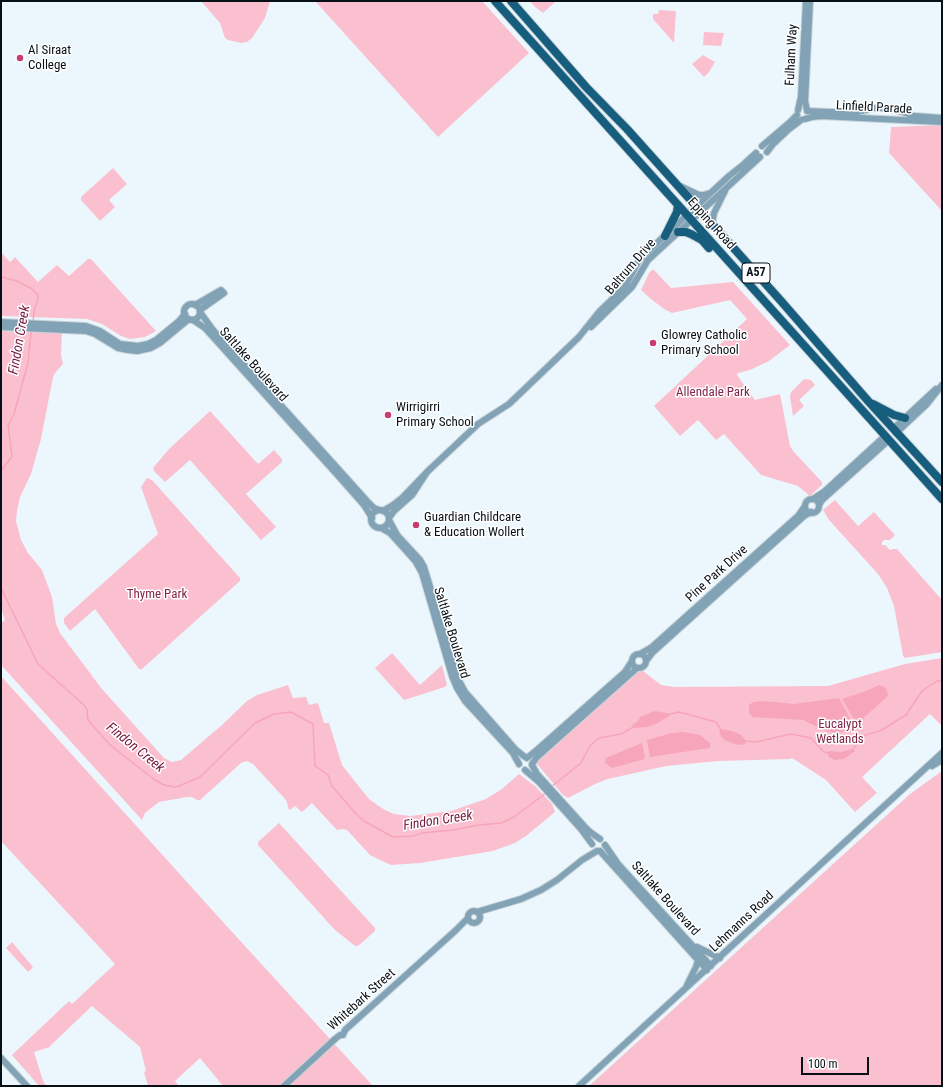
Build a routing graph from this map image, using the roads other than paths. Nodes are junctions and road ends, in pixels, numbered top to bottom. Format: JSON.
{"nodes":[{"id":1,"x":495,"y":1,"type":"edge"},
{"id":2,"x":511,"y":1,"type":"edge"},
{"id":3,"x":806,"y":1,"type":"edge"},
{"id":4,"x":810,"y":1,"type":"edge"},
{"id":5,"x":807,"y":110,"type":"junction"},
{"id":6,"x":797,"y":112,"type":"junction"},
{"id":7,"x":942,"y":118,"type":"edge"},
{"id":8,"x":803,"y":120,"type":"junction"},
{"id":9,"x":942,"y":122,"type":"edge"},
{"id":10,"x":762,"y":146,"type":"junction"},
{"id":11,"x":767,"y":152,"type":"junction"},
{"id":12,"x":758,"y":155,"type":"junction"},
{"id":13,"x":675,"y":183,"type":"junction"},
{"id":14,"x":726,"y":188,"type":"junction"},
{"id":15,"x":710,"y":193,"type":"junction"},
{"id":16,"x":678,"y":205,"type":"junction"},
{"id":17,"x":698,"y":209,"type":"junction"},
{"id":18,"x":689,"y":218,"type":"junction"},
{"id":19,"x":712,"y":224,"type":"junction"},
{"id":20,"x":678,"y":232,"type":"junction"},
{"id":21,"x":665,"y":236,"type":"junction"},
{"id":22,"x":195,"y":305,"type":"junction"},
{"id":23,"x":200,"y":311,"type":"junction"},
{"id":24,"x":773,"y":311,"type":"junction"},
{"id":25,"x":189,"y":318,"type":"junction"},
{"id":26,"x":1,"y":322,"type":"edge"},
{"id":27,"x":18,"y":325,"type":"junction"},
{"id":28,"x":1,"y":327,"type":"edge"},
{"id":29,"x":579,"y":337,"type":"junction"},
{"id":30,"x":942,"y":384,"type":"edge"},
{"id":31,"x":869,"y":402,"type":"junction"},
{"id":32,"x":905,"y":418,"type":"junction"},
{"id":33,"x":895,"y":431,"type":"junction"},
{"id":34,"x":887,"y":438,"type":"junction"},
{"id":35,"x":427,"y":472,"type":"junction"},
{"id":36,"x":942,"y":482,"type":"edge"},
{"id":37,"x":813,"y":499,"type":"junction"},
{"id":38,"x":942,"y":499,"type":"edge"},
{"id":39,"x":819,"y":505,"type":"junction"},
{"id":40,"x":805,"y":506,"type":"junction"},
{"id":41,"x":381,"y":510,"type":"junction"},
{"id":42,"x":811,"y":512,"type":"junction"},
{"id":43,"x":372,"y":518,"type":"junction"},
{"id":44,"x":389,"y":519,"type":"junction"},
{"id":45,"x":381,"y":528,"type":"junction"},
{"id":46,"x":640,"y":654,"type":"junction"},
{"id":47,"x":632,"y":661,"type":"junction"},
{"id":48,"x":646,"y":661,"type":"junction"},
{"id":49,"x":637,"y":668,"type":"junction"},
{"id":50,"x":942,"y":753,"type":"edge"},
{"id":51,"x":526,"y":758,"type":"junction"},
{"id":52,"x":942,"y":760,"type":"edge"},
{"id":53,"x":519,"y":764,"type":"junction"},
{"id":54,"x":532,"y":764,"type":"junction"},
{"id":55,"x":525,"y":770,"type":"junction"},
{"id":56,"x":919,"y":775,"type":"junction"},
{"id":57,"x":540,"y":781,"type":"junction"},
{"id":58,"x":557,"y":799,"type":"junction"},
{"id":59,"x":600,"y":839,"type":"junction"},
{"id":60,"x":592,"y":845,"type":"junction"},
{"id":61,"x":605,"y":845,"type":"junction"},
{"id":62,"x":599,"y":851,"type":"junction"},
{"id":63,"x":582,"y":860,"type":"junction"},
{"id":64,"x":479,"y":915,"type":"junction"},
{"id":65,"x":468,"y":918,"type":"junction"},
{"id":66,"x":472,"y":923,"type":"junction"},
{"id":67,"x":456,"y":931,"type":"junction"},
{"id":68,"x":689,"y":942,"type":"junction"},
{"id":69,"x":720,"y":958,"type":"junction"},
{"id":70,"x":698,"y":960,"type":"junction"},
{"id":71,"x":709,"y":968,"type":"junction"},
{"id":72,"x":686,"y":988,"type":"junction"},
{"id":73,"x":1,"y":1058,"type":"edge"},
{"id":74,"x":27,"y":1086,"type":"edge"},
{"id":75,"x":284,"y":1086,"type":"edge"},
{"id":76,"x":579,"y":1086,"type":"edge"}],
"edges":[{"from":1,"to":16,"type":"main road","name":"Epping Road"},
{"from":2,"to":13,"type":"main road","name":"Epping Road","number":"A57"},
{"from":3,"to":6,"type":"street","name":"Fulham Way"},
{"from":4,"to":5,"type":"street","name":"Fulham Way"},
{"from":5,"to":6,"type":"street"},
{"from":5,"to":7,"type":"street","name":"Linfield Parade"},
{"from":5,"to":8,"type":"street"},
{"from":6,"to":8,"type":"street"},
{"from":6,"to":10,"type":"street"},
{"from":8,"to":9,"type":"street","name":"Linfield Parade"},
{"from":8,"to":11,"type":"street","name":"Linfield Parade"},
{"from":10,"to":11,"type":"street"},
{"from":10,"to":12,"type":"street"},
{"from":11,"to":12,"type":"street"},
{"from":12,"to":14,"type":"street"},
{"from":12,"to":15,"type":"street"},
{"from":13,"to":15,"type":"street"},
{"from":13,"to":17,"type":"main road","name":"Epping Road","number":"A57"},
{"from":14,"to":17,"type":"street"},
{"from":14,"to":19,"type":"street"},
{"from":15,"to":17,"type":"street"},
{"from":16,"to":18,"type":"main road","name":"Epping Road"},
{"from":16,"to":21,"type":"main road"},
{"from":17,"to":18,"type":"street","name":"Baltrum Drive"},
{"from":17,"to":19,"type":"main road","name":"Epping Road","number":"A57"},
{"from":18,"to":20,"type":"street","name":"Baltrum Drive"},
{"from":18,"to":21,"type":"street","name":"Baltrum Drive"},
{"from":18,"to":24,"type":"main road","name":"Epping Road"},
{"from":19,"to":31,"type":"main road","name":"Epping Road","number":"A57"},
{"from":20,"to":24,"type":"main road"},
{"from":20,"to":29,"type":"street","name":"Baltrum Drive"},
{"from":21,"to":29,"type":"street","name":"Baltrum Drive"},
{"from":22,"to":23,"type":"street"},
{"from":22,"to":23,"type":"street"},
{"from":22,"to":25,"type":"street"},
{"from":23,"to":25,"type":"street"},
{"from":23,"to":41,"type":"street","name":"Saltlake Boulevard"},
{"from":24,"to":34,"type":"main road","name":"Epping Road"},
{"from":25,"to":27,"type":"street"},
{"from":25,"to":43,"type":"street","name":"Saltlake Boulevard"},
{"from":26,"to":27,"type":"street"},
{"from":27,"to":28,"type":"street"},
{"from":29,"to":35,"type":"street","name":"Baltrum Drive"},
{"from":30,"to":32,"type":"street"},
{"from":30,"to":33,"type":"street"},
{"from":31,"to":32,"type":"main road"},
{"from":31,"to":33,"type":"main road","name":"Epping Road","number":"A57"},
{"from":32,"to":33,"type":"street"},
{"from":33,"to":36,"type":"main road","name":"Epping Road","number":"A57"},
{"from":34,"to":37,"type":"street"},
{"from":34,"to":38,"type":"main road","name":"Epping Road"},
{"from":34,"to":39,"type":"street"},
{"from":35,"to":41,"type":"street"},
{"from":35,"to":44,"type":"street"},
{"from":37,"to":39,"type":"street"},
{"from":37,"to":40,"type":"street"},
{"from":39,"to":42,"type":"street"},
{"from":40,"to":42,"type":"street"},
{"from":40,"to":46,"type":"street","name":"Pine Park Drive"},
{"from":41,"to":43,"type":"street"},
{"from":41,"to":44,"type":"street"},
{"from":42,"to":48,"type":"street","name":"Pine Park Drive"},
{"from":43,"to":45,"type":"street"},
{"from":44,"to":45,"type":"street"},
{"from":44,"to":51,"type":"street","name":"Saltlake Boulevard"},
{"from":45,"to":53,"type":"street","name":"Saltlake Boulevard"},
{"from":46,"to":47,"type":"street"},
{"from":46,"to":48,"type":"street"},
{"from":47,"to":49,"type":"street"},
{"from":47,"to":51,"type":"street"},
{"from":48,"to":49,"type":"street"},
{"from":49,"to":54,"type":"street"},
{"from":50,"to":56,"type":"street","name":"Lehmanns Road"},
{"from":51,"to":53,"type":"street"},
{"from":51,"to":54,"type":"street"},
{"from":52,"to":56,"type":"street","name":"Lehmanns Road"},
{"from":53,"to":55,"type":"street"},
{"from":54,"to":55,"type":"street"},
{"from":54,"to":57,"type":"street"},
{"from":55,"to":57,"type":"street"},
{"from":56,"to":69,"type":"street","name":"Lehmanns Road"},
{"from":57,"to":58,"type":"street"},
{"from":58,"to":59,"type":"street"},
{"from":58,"to":60,"type":"street"},
{"from":59,"to":60,"type":"street"},
{"from":59,"to":61,"type":"street"},
{"from":60,"to":62,"type":"street"},
{"from":60,"to":63,"type":"street"},
{"from":61,"to":62,"type":"street"},
{"from":61,"to":68,"type":"street","name":"Saltlake Boulevard"},
{"from":62,"to":63,"type":"street"},
{"from":62,"to":70,"type":"street","name":"Saltlake Boulevard"},
{"from":63,"to":64,"type":"street"},
{"from":64,"to":65,"type":"street"},
{"from":64,"to":66,"type":"street"},
{"from":65,"to":66,"type":"street"},
{"from":65,"to":67,"type":"street","name":"Whitebark Street"},
{"from":66,"to":67,"type":"street","name":"Whitebark Street"},
{"from":67,"to":75,"type":"street","name":"Whitebark Street"},
{"from":68,"to":69,"type":"street"},
{"from":68,"to":71,"type":"street","name":"Saltlake Boulevard"},
{"from":69,"to":71,"type":"street","name":"Lehmanns Road"},
{"from":70,"to":71,"type":"street","name":"Saltlake Boulevard"},
{"from":70,"to":72,"type":"street"},
{"from":71,"to":72,"type":"street","name":"Lehmanns Road"},
{"from":72,"to":76,"type":"street","name":"Lehmanns Road"},
{"from":73,"to":74,"type":"street"}]}
